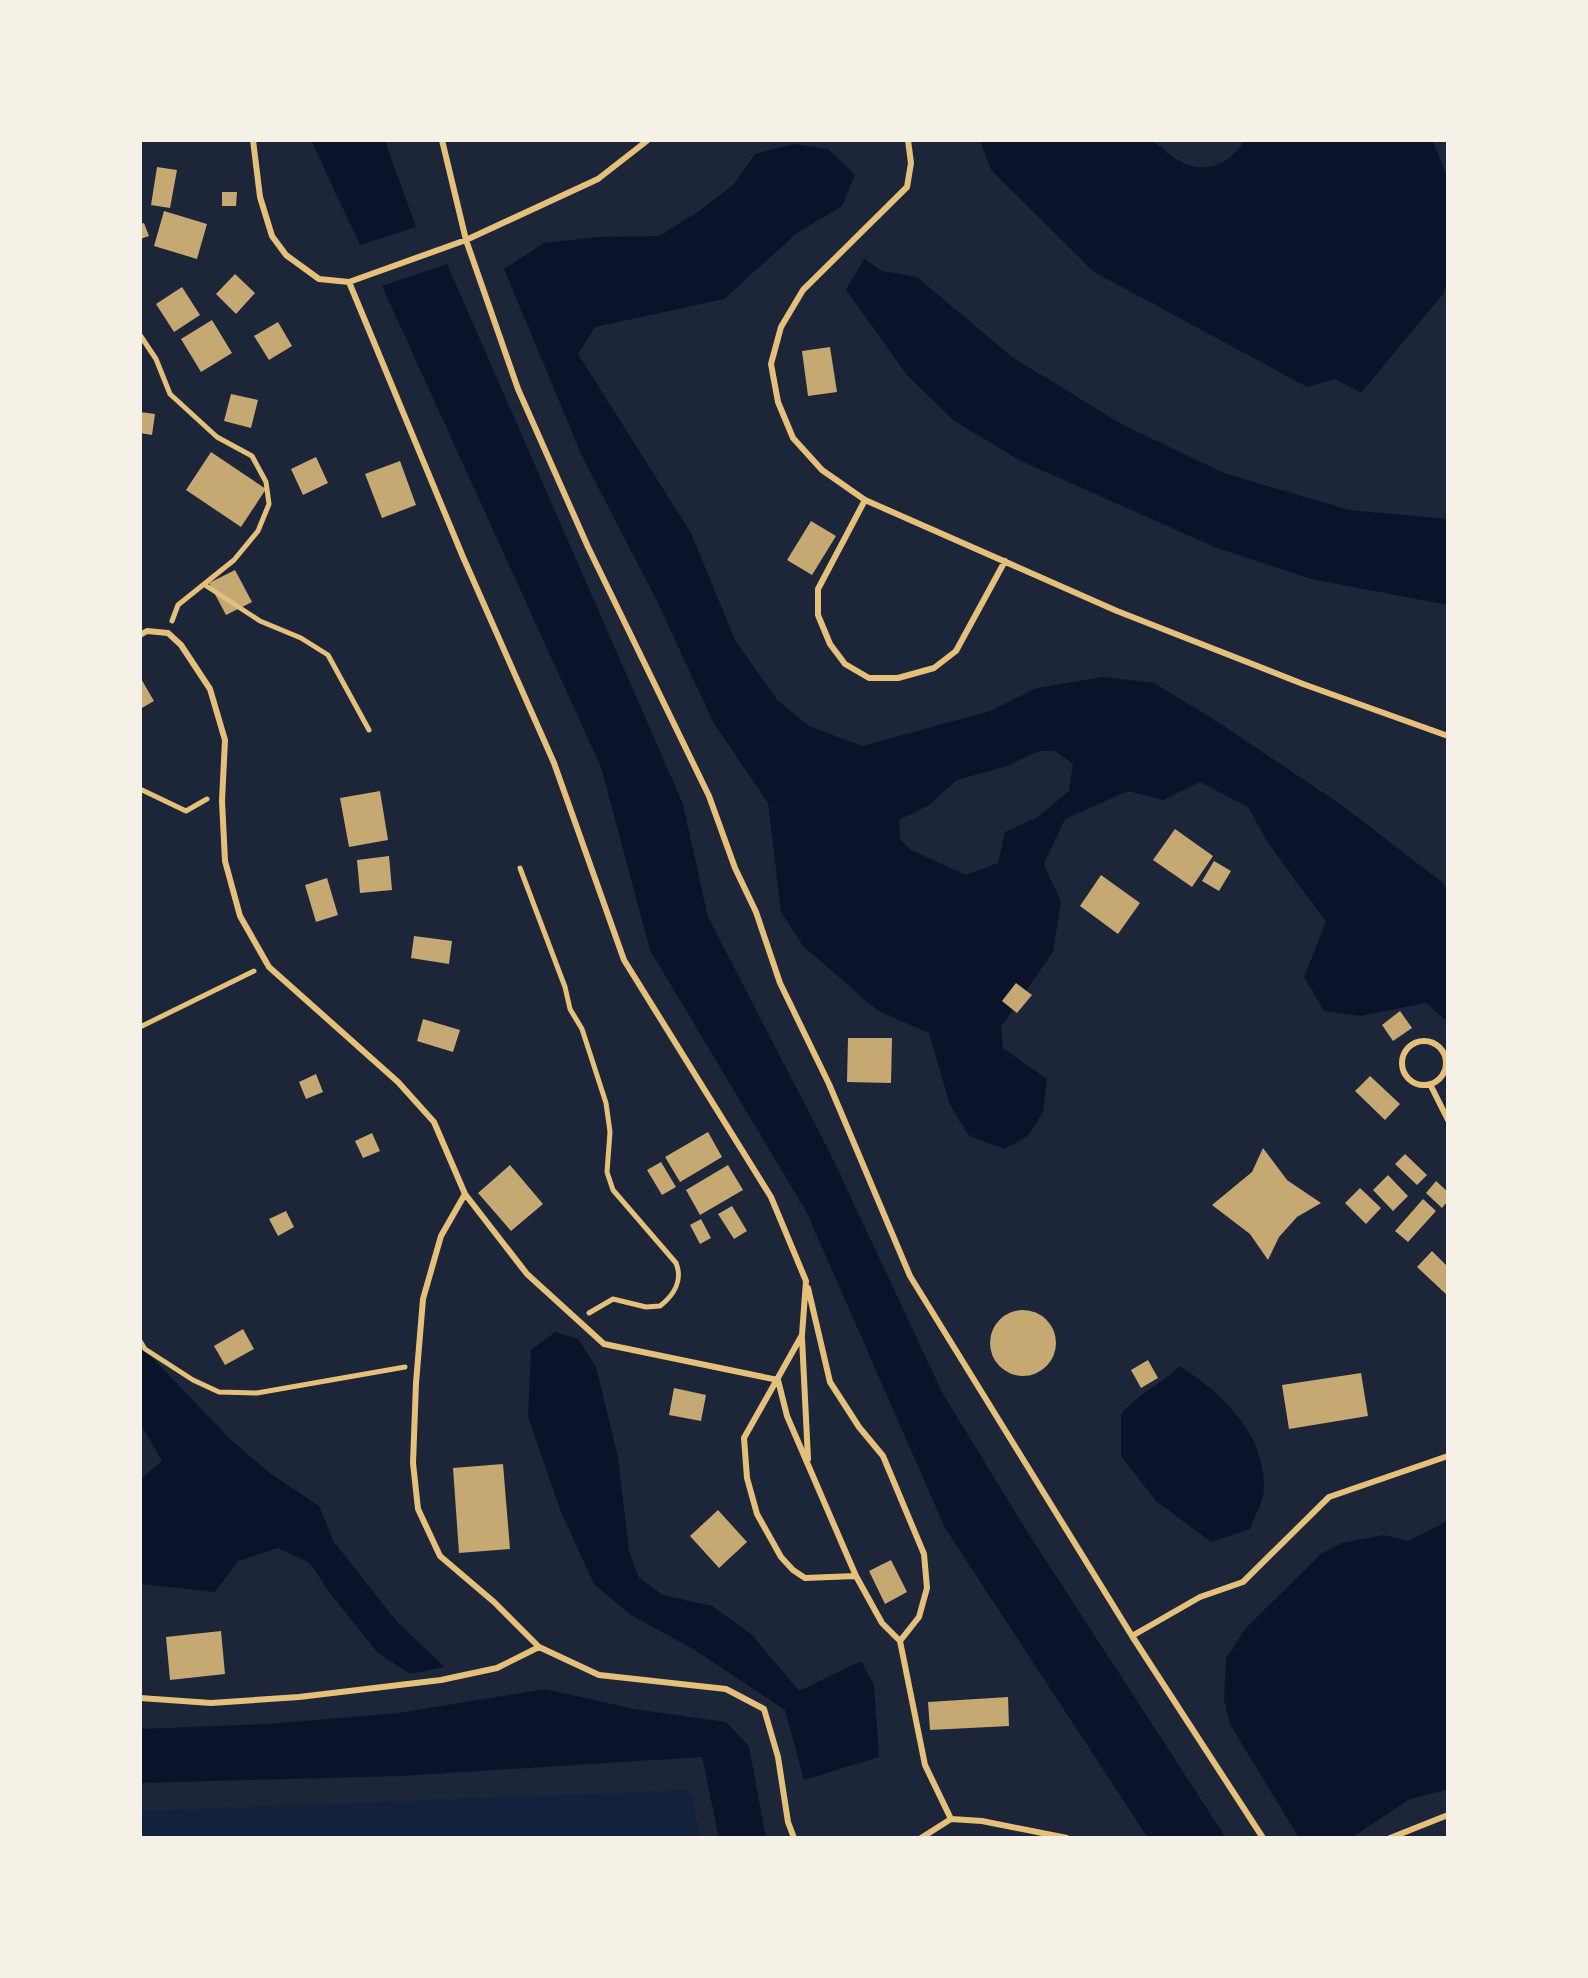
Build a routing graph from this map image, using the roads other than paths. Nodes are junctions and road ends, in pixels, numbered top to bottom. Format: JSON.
{"nodes":[{"id":1,"x":253,"y":140,"type":"edge"},
{"id":2,"x":648,"y":140,"type":"edge"},
{"id":3,"x":908,"y":140,"type":"edge"},
{"id":4,"x":444,"y":144,"type":"edge"},
{"id":5,"x":466,"y":240,"type":"junction"},
{"id":6,"x":349,"y":282,"type":"junction"},
{"id":7,"x":865,"y":500,"type":"junction"},
{"id":8,"x":1005,"y":561,"type":"junction"},
{"id":9,"x":140,"y":635,"type":"edge"},
{"id":10,"x":1448,"y":736,"type":"edge"},
{"id":11,"x":1430,"y":1084,"type":"junction"},
{"id":12,"x":1448,"y":1120,"type":"edge"},
{"id":13,"x":465,"y":1194,"type":"junction"},
{"id":14,"x":806,"y":1281,"type":"junction"},
{"id":15,"x":802,"y":1335,"type":"junction"},
{"id":16,"x":778,"y":1380,"type":"junction"},
{"id":17,"x":1448,"y":1456,"type":"edge"},
{"id":18,"x":808,"y":1465,"type":"junction"},
{"id":19,"x":856,"y":1576,"type":"junction"},
{"id":20,"x":1132,"y":1636,"type":"junction"},
{"id":21,"x":900,"y":1641,"type":"junction"},
{"id":22,"x":539,"y":1647,"type":"junction"},
{"id":23,"x":140,"y":1698,"type":"edge"},
{"id":24,"x":1448,"y":1815,"type":"edge"},
{"id":25,"x":951,"y":1819,"type":"junction"},
{"id":26,"x":794,"y":1838,"type":"edge"},
{"id":27,"x":921,"y":1838,"type":"edge"},
{"id":28,"x":1067,"y":1838,"type":"edge"},
{"id":29,"x":1263,"y":1838,"type":"edge"},
{"id":30,"x":1390,"y":1838,"type":"edge"}],
"edges":[{"from":1,"to":6,"type":"lane"},
{"from":2,"to":5,"type":"lane"},
{"from":3,"to":7,"type":"lane"},
{"from":4,"to":5,"type":"lane"},
{"from":5,"to":6,"type":"lane"},
{"from":5,"to":20,"type":"lane"},
{"from":6,"to":14,"type":"lane"},
{"from":7,"to":8,"type":"lane"},
{"from":7,"to":8,"type":"lane"},
{"from":8,"to":10,"type":"lane"},
{"from":9,"to":13,"type":"lane"},
{"from":11,"to":11,"type":"lane"},
{"from":11,"to":12,"type":"lane"},
{"from":13,"to":16,"type":"lane"},
{"from":13,"to":22,"type":"lane"},
{"from":14,"to":15,"type":"lane"},
{"from":14,"to":21,"type":"lane"},
{"from":15,"to":16,"type":"lane"},
{"from":15,"to":18,"type":"lane"},
{"from":16,"to":18,"type":"lane"},
{"from":16,"to":19,"type":"lane"},
{"from":17,"to":20,"type":"lane"},
{"from":18,"to":19,"type":"lane"},
{"from":19,"to":21,"type":"lane"},
{"from":20,"to":29,"type":"lane"},
{"from":21,"to":25,"type":"lane"},
{"from":22,"to":23,"type":"lane"},
{"from":22,"to":26,"type":"lane"},
{"from":24,"to":30,"type":"lane"},
{"from":25,"to":27,"type":"lane"},
{"from":25,"to":28,"type":"lane"}]}
